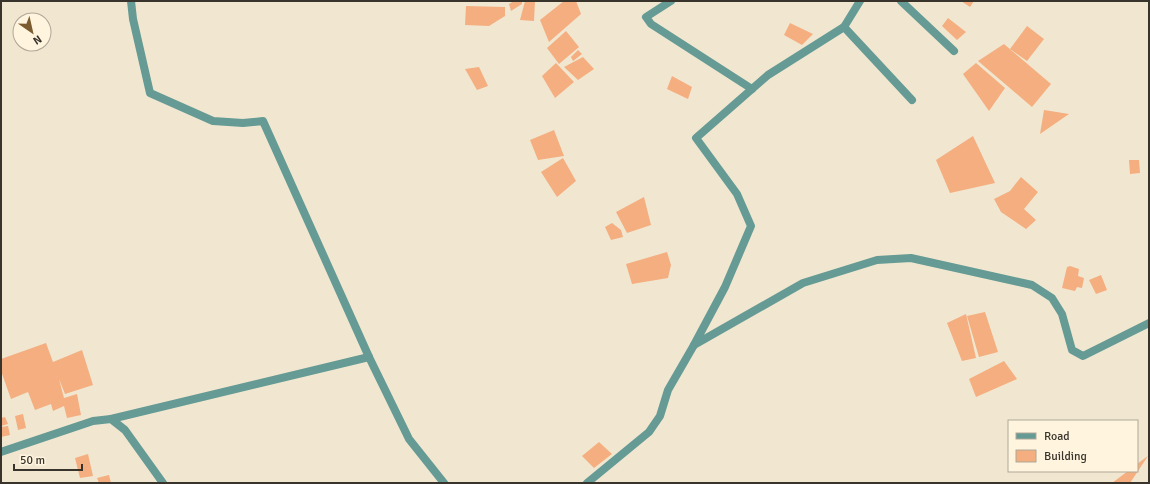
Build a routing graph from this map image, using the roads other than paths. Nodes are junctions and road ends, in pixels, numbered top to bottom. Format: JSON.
{"nodes":[{"id":1,"x":131,"y":1,"type":"edge"},
{"id":2,"x":671,"y":1,"type":"edge"},
{"id":3,"x":860,"y":1,"type":"edge"},
{"id":4,"x":901,"y":1,"type":"edge"},
{"id":5,"x":844,"y":26,"type":"junction"},
{"id":6,"x":954,"y":50,"type":"dead end"},
{"id":7,"x":752,"y":89,"type":"junction"},
{"id":8,"x":912,"y":100,"type":"dead end"},
{"id":9,"x":1149,"y":323,"type":"edge"},
{"id":10,"x":694,"y":345,"type":"junction"},
{"id":11,"x":369,"y":357,"type":"junction"},
{"id":12,"x":111,"y":419,"type":"junction"},
{"id":13,"x":1,"y":452,"type":"edge"},
{"id":14,"x":163,"y":483,"type":"edge"},
{"id":15,"x":444,"y":483,"type":"edge"},
{"id":16,"x":588,"y":483,"type":"edge"}],
"edges":[{"from":1,"to":11,"type":"street"},
{"from":2,"to":7,"type":"street"},
{"from":3,"to":5,"type":"street"},
{"from":4,"to":6,"type":"street"},
{"from":5,"to":7,"type":"street"},
{"from":5,"to":8,"type":"street"},
{"from":7,"to":10,"type":"street"},
{"from":9,"to":10,"type":"street"},
{"from":10,"to":16,"type":"street"},
{"from":11,"to":12,"type":"street"},
{"from":11,"to":15,"type":"street"},
{"from":12,"to":13,"type":"street"},
{"from":12,"to":14,"type":"street"}]}
